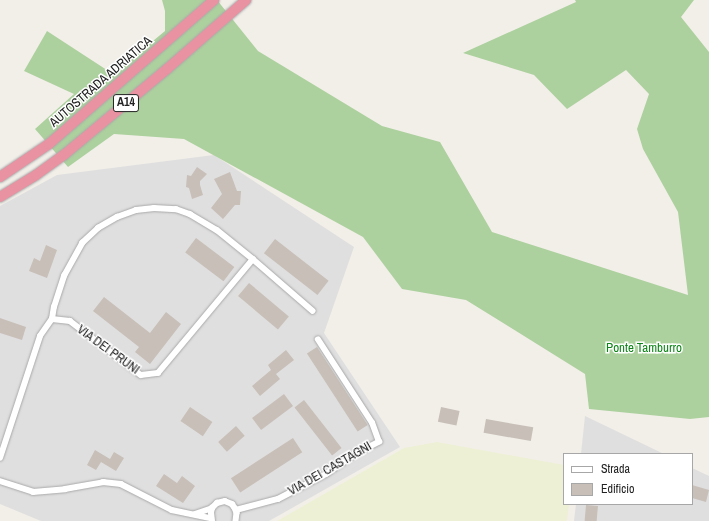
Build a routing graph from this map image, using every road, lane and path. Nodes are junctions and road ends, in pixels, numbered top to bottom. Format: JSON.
{"nodes":[{"id":1,"x":214,"y":0,"type":"edge"},
{"id":2,"x":246,"y":0,"type":"edge"},
{"id":3,"x":0,"y":178,"type":"edge"},
{"id":4,"x":0,"y":197,"type":"edge"},
{"id":5,"x":253,"y":259,"type":"junction"},
{"id":6,"x":314,"y":311,"type":"dead end"},
{"id":7,"x":52,"y":320,"type":"junction"},
{"id":8,"x":318,"y":340,"type":"dead end"},
{"id":9,"x":0,"y":458,"type":"edge"},
{"id":10,"x":0,"y":481,"type":"edge"},
{"id":11,"x":212,"y":508,"type":"junction"},
{"id":12,"x":236,"y":510,"type":"junction"},
{"id":13,"x":195,"y":514,"type":"junction"},
{"id":14,"x":212,"y":520,"type":"edge"},
{"id":15,"x":235,"y":521,"type":"edge"}],
"edges":[{"from":1,"to":3,"type":"highway","name":"AUTOSTRADA ADRIATICA","number":"A14"},
{"from":2,"to":4,"type":"highway","number":"A14"},
{"from":5,"to":6,"type":"street"},
{"from":5,"to":7,"type":"street","name":"VIA DEI PRUNI"},
{"from":5,"to":7,"type":"street"},
{"from":7,"to":9,"type":"street"},
{"from":8,"to":12,"type":"street","name":"VIA DEI CASTAGNI"},
{"from":10,"to":13,"type":"street"},
{"from":11,"to":12,"type":"street"},
{"from":11,"to":13,"type":"street"},
{"from":11,"to":14,"type":"street"},
{"from":12,"to":15,"type":"street"},
{"from":13,"to":14,"type":"street"}]}
